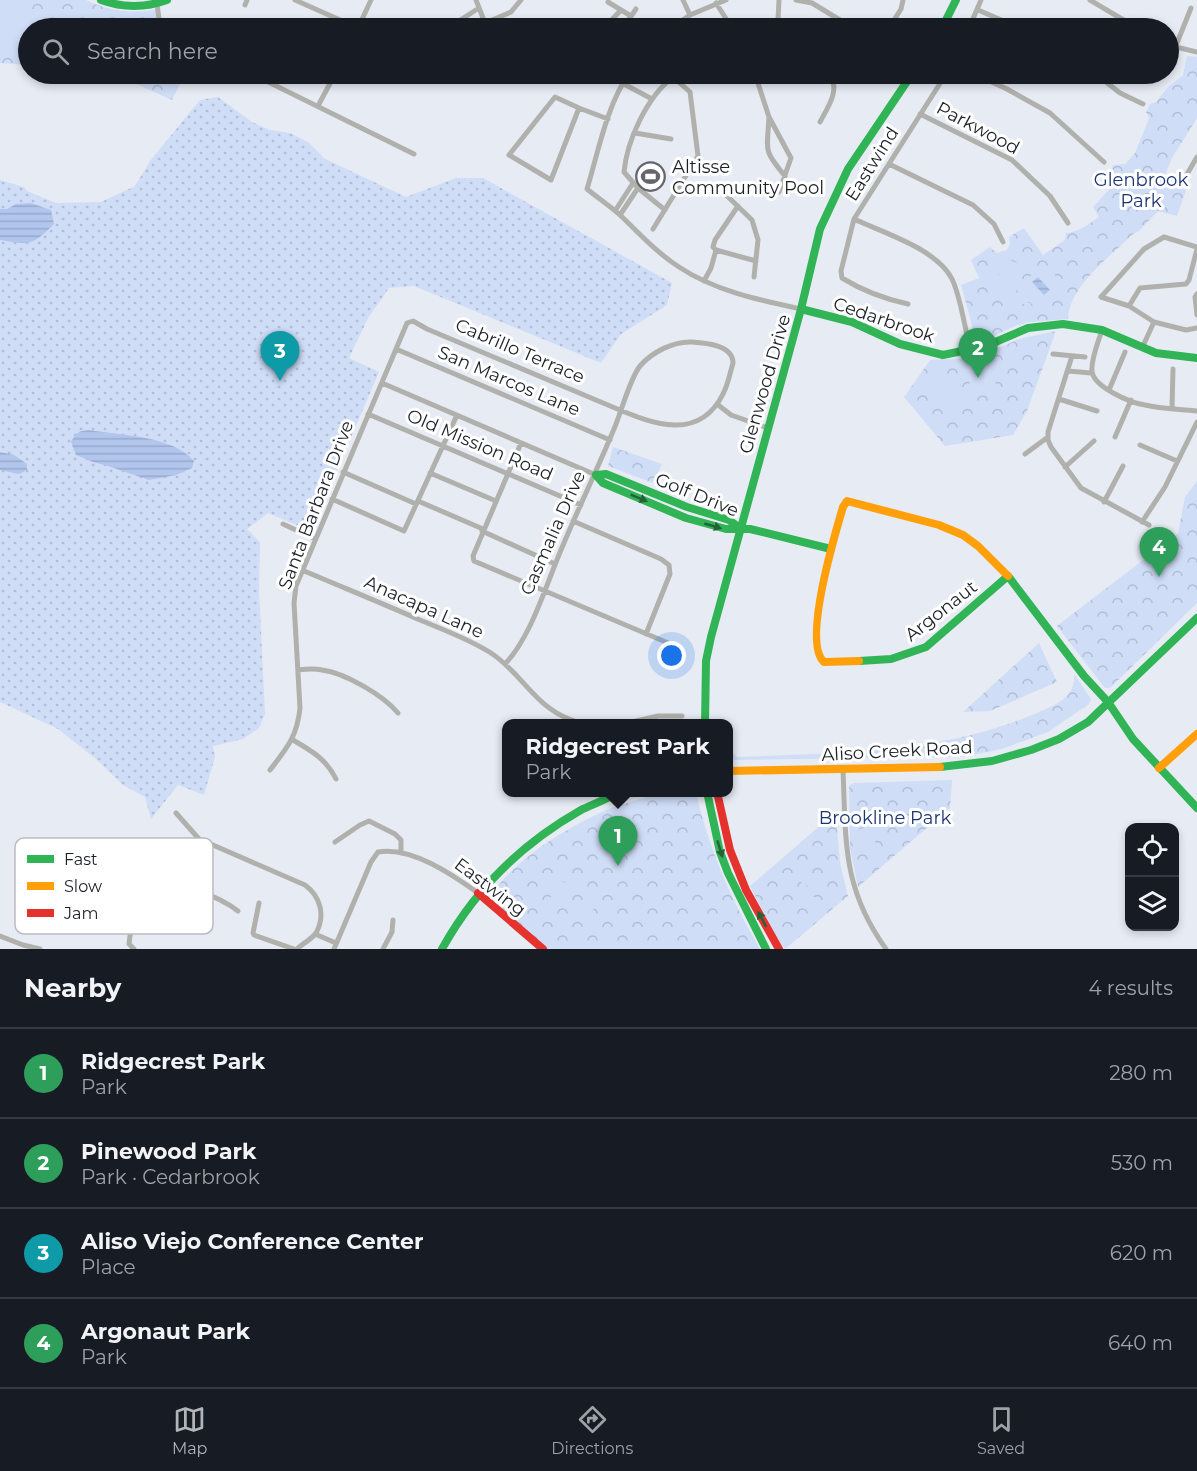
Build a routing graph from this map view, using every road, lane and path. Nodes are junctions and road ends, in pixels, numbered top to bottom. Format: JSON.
{"nodes":[{"id":1,"x":102,"y":0,"type":"edge"},
{"id":2,"x":167,"y":0,"type":"edge"},
{"id":3,"x":295,"y":0,"type":"edge"},
{"id":4,"x":371,"y":0,"type":"edge"},
{"id":5,"x":476,"y":0,"type":"edge"},
{"id":6,"x":521,"y":0,"type":"edge"},
{"id":7,"x":683,"y":0,"type":"edge"},
{"id":8,"x":726,"y":0,"type":"edge"},
{"id":9,"x":779,"y":0,"type":"edge"},
{"id":10,"x":796,"y":0,"type":"edge"},
{"id":11,"x":903,"y":0,"type":"edge"},
{"id":12,"x":956,"y":0,"type":"edge"},
{"id":13,"x":981,"y":0,"type":"edge"},
{"id":14,"x":1090,"y":0,"type":"edge"},
{"id":15,"x":608,"y":2,"type":"dead end"},
{"id":16,"x":813,"y":2,"type":"edge"},
{"id":17,"x":716,"y":3,"type":"junction"},
{"id":18,"x":157,"y":4,"type":"junction"},
{"id":19,"x":479,"y":8,"type":"junction"},
{"id":20,"x":1191,"y":8,"type":"dead end"},
{"id":21,"x":636,"y":9,"type":"dead end"},
{"id":22,"x":621,"y":10,"type":"junction"},
{"id":23,"x":978,"y":10,"type":"junction"},
{"id":24,"x":690,"y":15,"type":"junction"},
{"id":25,"x":631,"y":16,"type":"joint"},
{"id":26,"x":159,"y":18,"type":"edge"},
{"id":27,"x":336,"y":18,"type":"edge"},
{"id":28,"x":363,"y":18,"type":"edge"},
{"id":29,"x":464,"y":18,"type":"edge"},
{"id":30,"x":483,"y":18,"type":"edge"},
{"id":31,"x":497,"y":18,"type":"edge"},
{"id":32,"x":613,"y":18,"type":"edge"},
{"id":33,"x":686,"y":18,"type":"edge"},
{"id":34,"x":726,"y":18,"type":"edge"},
{"id":35,"x":778,"y":18,"type":"edge"},
{"id":36,"x":838,"y":18,"type":"edge"},
{"id":37,"x":895,"y":18,"type":"edge"},
{"id":38,"x":947,"y":18,"type":"edge"},
{"id":39,"x":974,"y":18,"type":"edge"},
{"id":40,"x":997,"y":18,"type":"edge"},
{"id":41,"x":1120,"y":18,"type":"edge"},
{"id":42,"x":1179,"y":38,"type":"edge"},
{"id":43,"x":1179,"y":49,"type":"edge"},
{"id":44,"x":1197,"y":52,"type":"edge"},
{"id":45,"x":273,"y":84,"type":"edge"},
{"id":46,"x":330,"y":84,"type":"edge"},
{"id":47,"x":622,"y":84,"type":"edge"},
{"id":48,"x":624,"y":84,"type":"edge"},
{"id":49,"x":665,"y":84,"type":"edge"},
{"id":50,"x":682,"y":84,"type":"edge"},
{"id":51,"x":758,"y":84,"type":"edge"},
{"id":52,"x":835,"y":84,"type":"edge"},
{"id":53,"x":905,"y":84,"type":"edge"},
{"id":54,"x":940,"y":84,"type":"edge"},
{"id":55,"x":996,"y":84,"type":"edge"},
{"id":56,"x":1109,"y":84,"type":"edge"},
{"id":57,"x":651,"y":99,"type":"junction"},
{"id":58,"x":1143,"y":104,"type":"dead end"},
{"id":59,"x":318,"y":106,"type":"junction"},
{"id":60,"x":579,"y":108,"type":"junction"},
{"id":61,"x":921,"y":114,"type":"junction"},
{"id":62,"x":769,"y":117,"type":"junction"},
{"id":63,"x":608,"y":119,"type":"junction"},
{"id":64,"x":820,"y":122,"type":"dead end"},
{"id":65,"x":635,"y":133,"type":"junction"},
{"id":66,"x":671,"y":139,"type":"dead end"},
{"id":67,"x":414,"y":154,"type":"dead end"},
{"id":68,"x":1197,"y":157,"type":"edge"},
{"id":69,"x":1104,"y":162,"type":"dead end"},
{"id":70,"x":889,"y":164,"type":"junction"},
{"id":71,"x":1188,"y":172,"type":"junction"},
{"id":72,"x":1197,"y":173,"type":"edge"},
{"id":73,"x":785,"y":176,"type":"junction"},
{"id":74,"x":1183,"y":181,"type":"dead end"},
{"id":75,"x":633,"y":183,"type":"junction"},
{"id":76,"x":638,"y":188,"type":"junction"},
{"id":77,"x":723,"y":192,"type":"dead end"},
{"id":78,"x":779,"y":192,"type":"dead end"},
{"id":79,"x":738,"y":206,"type":"junction"},
{"id":80,"x":665,"y":210,"type":"junction"},
{"id":81,"x":615,"y":211,"type":"junction"},
{"id":82,"x":620,"y":216,"type":"junction"},
{"id":83,"x":854,"y":219,"type":"junction"},
{"id":84,"x":1068,"y":223,"type":"dead end"},
{"id":85,"x":653,"y":229,"type":"dead end"},
{"id":86,"x":1003,"y":242,"type":"dead end"},
{"id":87,"x":1197,"y":248,"type":"edge"},
{"id":88,"x":716,"y":250,"type":"junction"},
{"id":89,"x":756,"y":261,"type":"junction"},
{"id":90,"x":754,"y":277,"type":"dead end"},
{"id":91,"x":704,"y":281,"type":"junction"},
{"id":92,"x":1197,"y":294,"type":"edge"},
{"id":93,"x":908,"y":304,"type":"dead end"},
{"id":94,"x":1130,"y":306,"type":"junction"},
{"id":95,"x":801,"y":309,"type":"junction"},
{"id":96,"x":1197,"y":315,"type":"edge"},
{"id":97,"x":1154,"y":322,"type":"junction"},
{"id":98,"x":406,"y":323,"type":"joint"},
{"id":99,"x":1197,"y":328,"type":"edge"},
{"id":100,"x":1102,"y":330,"type":"junction"},
{"id":101,"x":1142,"y":348,"type":"junction"},
{"id":102,"x":396,"y":349,"type":"junction"},
{"id":103,"x":970,"y":351,"type":"junction"},
{"id":104,"x":1125,"y":352,"type":"dead end"},
{"id":105,"x":1053,"y":354,"type":"dead end"},
{"id":106,"x":1072,"y":356,"type":"junction"},
{"id":107,"x":1085,"y":357,"type":"dead end"},
{"id":108,"x":1197,"y":358,"type":"edge"},
{"id":109,"x":1173,"y":369,"type":"dead end"},
{"id":110,"x":1068,"y":371,"type":"junction"},
{"id":111,"x":1091,"y":373,"type":"junction"},
{"id":112,"x":382,"y":383,"type":"junction"},
{"id":113,"x":1109,"y":390,"type":"junction"},
{"id":114,"x":1059,"y":399,"type":"junction"},
{"id":115,"x":1131,"y":400,"type":"junction"},
{"id":116,"x":717,"y":404,"type":"junction"},
{"id":117,"x":1172,"y":408,"type":"junction"},
{"id":118,"x":622,"y":411,"type":"junction"},
{"id":119,"x":1096,"y":411,"type":"dead end"},
{"id":120,"x":1197,"y":411,"type":"edge"},
{"id":121,"x":368,"y":414,"type":"junction"},
{"id":122,"x":457,"y":415,"type":"junction"},
{"id":123,"x":1197,"y":422,"type":"edge"},
{"id":124,"x":768,"y":428,"type":"junction"},
{"id":125,"x":1048,"y":437,"type":"junction"},
{"id":126,"x":1115,"y":437,"type":"dead end"},
{"id":127,"x":610,"y":440,"type":"junction"},
{"id":128,"x":1094,"y":441,"type":"dead end"},
{"id":129,"x":521,"y":443,"type":"junction"},
{"id":130,"x":442,"y":445,"type":"junction"},
{"id":131,"x":1140,"y":445,"type":"dead end"},
{"id":132,"x":1024,"y":454,"type":"dead end"},
{"id":133,"x":1177,"y":461,"type":"junction"},
{"id":134,"x":1123,"y":466,"type":"dead end"},
{"id":135,"x":1065,"y":467,"type":"junction"},
{"id":136,"x":343,"y":472,"type":"junction"},
{"id":137,"x":430,"y":473,"type":"junction"},
{"id":138,"x":508,"y":473,"type":"junction"},
{"id":139,"x":596,"y":475,"type":"junction"},
{"id":140,"x":332,"y":499,"type":"junction"},
{"id":141,"x":496,"y":501,"type":"junction"},
{"id":142,"x":417,"y":502,"type":"junction"},
{"id":143,"x":1104,"y":502,"type":"junction"},
{"id":144,"x":580,"y":505,"type":"junction"},
{"id":145,"x":573,"y":521,"type":"junction"},
{"id":146,"x":1142,"y":522,"type":"junction"},
{"id":147,"x":283,"y":524,"type":"dead end"},
{"id":148,"x":1149,"y":525,"type":"dead end"},
{"id":149,"x":741,"y":529,"type":"junction"},
{"id":150,"x":483,"y":530,"type":"junction"},
{"id":151,"x":315,"y":538,"type":"junction"},
{"id":152,"x":831,"y":549,"type":"junction"},
{"id":153,"x":555,"y":564,"type":"junction"},
{"id":154,"x":302,"y":570,"type":"junction"},
{"id":155,"x":1008,"y":576,"type":"junction"},
{"id":156,"x":544,"y":591,"type":"junction"},
{"id":157,"x":1197,"y":618,"type":"edge"},
{"id":158,"x":646,"y":634,"type":"junction"},
{"id":159,"x":680,"y":648,"type":"dead end"},
{"id":160,"x":505,"y":664,"type":"junction"},
{"id":161,"x":298,"y":670,"type":"junction"},
{"id":162,"x":1108,"y":702,"type":"junction"},
{"id":163,"x":398,"y":713,"type":"dead end"},
{"id":164,"x":682,"y":716,"type":"dead end"},
{"id":165,"x":571,"y":719,"type":"edge"},
{"id":166,"x":643,"y":719,"type":"edge"},
{"id":167,"x":705,"y":719,"type":"edge"},
{"id":168,"x":1197,"y":734,"type":"edge"},
{"id":169,"x":293,"y":740,"type":"junction"},
{"id":170,"x":1159,"y":768,"type":"junction"},
{"id":171,"x":270,"y":770,"type":"dead end"},
{"id":172,"x":843,"y":770,"type":"junction"},
{"id":173,"x":733,"y":771,"type":"edge"},
{"id":174,"x":336,"y":779,"type":"dead end"},
{"id":175,"x":608,"y":797,"type":"edge"},
{"id":176,"x":708,"y":797,"type":"edge"},
{"id":177,"x":718,"y":797,"type":"edge"},
{"id":178,"x":1197,"y":808,"type":"edge"},
{"id":179,"x":176,"y":813,"type":"dead end"},
{"id":180,"x":198,"y":838,"type":"edge"},
{"id":181,"x":335,"y":842,"type":"dead end"},
{"id":182,"x":213,"y":845,"type":"edge"},
{"id":183,"x":400,"y":853,"type":"junction"},
{"id":184,"x":478,"y":893,"type":"junction"},
{"id":185,"x":213,"y":896,"type":"edge"},
{"id":186,"x":259,"y":903,"type":"dead end"},
{"id":187,"x":238,"y":911,"type":"dead end"},
{"id":188,"x":393,"y":920,"type":"dead end"},
{"id":189,"x":130,"y":934,"type":"edge"},
{"id":190,"x":315,"y":934,"type":"junction"},
{"id":191,"x":0,"y":936,"type":"edge"},
{"id":192,"x":335,"y":946,"type":"edge"},
{"id":193,"x":40,"y":949,"type":"edge"},
{"id":194,"x":134,"y":949,"type":"edge"},
{"id":195,"x":296,"y":949,"type":"edge"},
{"id":196,"x":383,"y":949,"type":"edge"},
{"id":197,"x":442,"y":949,"type":"edge"},
{"id":198,"x":543,"y":949,"type":"edge"},
{"id":199,"x":766,"y":949,"type":"edge"},
{"id":200,"x":779,"y":949,"type":"edge"},
{"id":201,"x":886,"y":949,"type":"edge"}],
"edges":[{"from":1,"to":18,"type":"main road"},
{"from":2,"to":18,"type":"main road"},
{"from":3,"to":27,"type":"street"},
{"from":4,"to":28,"type":"street"},
{"from":5,"to":19,"type":"street"},
{"from":6,"to":31,"type":"street"},
{"from":7,"to":24,"type":"street"},
{"from":8,"to":17,"type":"street"},
{"from":9,"to":35,"type":"street"},
{"from":10,"to":16,"type":"street"},
{"from":11,"to":37,"type":"street"},
{"from":12,"to":38,"type":"main road"},
{"from":13,"to":23,"type":"street"},
{"from":14,"to":41,"type":"street"},
{"from":15,"to":22,"type":"street"},
{"from":16,"to":36,"type":"street"},
{"from":17,"to":24,"type":"street"},
{"from":17,"to":34,"type":"street"},
{"from":18,"to":26,"type":"street"},
{"from":19,"to":29,"type":"street"},
{"from":19,"to":30,"type":"street"},
{"from":20,"to":42,"type":"street"},
{"from":21,"to":25,"type":"street"},
{"from":22,"to":25,"type":"street"},
{"from":22,"to":32,"type":"street"},
{"from":23,"to":39,"type":"street"},
{"from":23,"to":40,"type":"street"},
{"from":24,"to":33,"type":"street"},
{"from":43,"to":44,"type":"street"},
{"from":45,"to":59,"type":"street"},
{"from":46,"to":59,"type":"street"},
{"from":47,"to":63,"type":"street"},
{"from":48,"to":57,"type":"street"},
{"from":49,"to":57,"type":"street"},
{"from":50,"to":80,"type":"street"},
{"from":51,"to":62,"type":"street"},
{"from":52,"to":64,"type":"street"},
{"from":53,"to":95,"type":"main road","name":"Glenwood Drive"},
{"from":54,"to":61,"type":"street","name":"Eastwind"},
{"from":55,"to":69,"type":"street"},
{"from":56,"to":58,"type":"street"},
{"from":57,"to":65,"type":"street"},
{"from":59,"to":67,"type":"street"},
{"from":60,"to":60,"type":"street"},
{"from":60,"to":63,"type":"street"},
{"from":61,"to":70,"type":"street","name":"Eastwind"},
{"from":61,"to":84,"type":"street","name":"Parkwood"},
{"from":62,"to":73,"type":"street"},
{"from":62,"to":73,"type":"street"},
{"from":63,"to":81,"type":"street","name":"Cedarbrook"},
{"from":65,"to":66,"type":"street"},
{"from":65,"to":75,"type":"street"},
{"from":68,"to":71,"type":"street"},
{"from":70,"to":83,"type":"street","name":"Eastwind"},
{"from":70,"to":86,"type":"street"},
{"from":71,"to":72,"type":"street"},
{"from":71,"to":74,"type":"street"},
{"from":73,"to":78,"type":"street"},
{"from":75,"to":76,"type":"street"},
{"from":75,"to":81,"type":"street"},
{"from":76,"to":80,"type":"street"},
{"from":76,"to":82,"type":"street"},
{"from":77,"to":79,"type":"street"},
{"from":79,"to":88,"type":"street"},
{"from":79,"to":89,"type":"street"},
{"from":80,"to":85,"type":"street"},
{"from":81,"to":82,"type":"street","name":"Cedarbrook"},
{"from":82,"to":91,"type":"street","name":"Cedarbrook"},
{"from":83,"to":93,"type":"street","name":"Eastwind"},
{"from":83,"to":103,"type":"street"},
{"from":87,"to":94,"type":"street"},
{"from":87,"to":94,"type":"street"},
{"from":88,"to":89,"type":"street"},
{"from":88,"to":91,"type":"street"},
{"from":89,"to":90,"type":"street"},
{"from":91,"to":95,"type":"street","name":"Cedarbrook"},
{"from":92,"to":96,"type":"street"},
{"from":94,"to":97,"type":"street"},
{"from":95,"to":103,"type":"main road","name":"Cedarbrook"},
{"from":95,"to":124,"type":"main road","name":"Glenwood Drive"},
{"from":97,"to":99,"type":"street"},
{"from":97,"to":101,"type":"street"},
{"from":98,"to":102,"type":"street","name":"Santa Barbara Drive"},
{"from":98,"to":118,"type":"street","name":"Cabrillo Terrace"},
{"from":100,"to":101,"type":"main road","name":"Cedarbrook"},
{"from":100,"to":103,"type":"main road","name":"Cedarbrook"},
{"from":100,"to":111,"type":"street"},
{"from":101,"to":108,"type":"main road","name":"Cedarbrook"},
{"from":102,"to":112,"type":"street","name":"Santa Barbara Drive"},
{"from":102,"to":127,"type":"street","name":"San Marcos Lane"},
{"from":104,"to":113,"type":"street"},
{"from":105,"to":106,"type":"street"},
{"from":106,"to":107,"type":"street"},
{"from":106,"to":110,"type":"street"},
{"from":109,"to":117,"type":"street"},
{"from":110,"to":111,"type":"street"},
{"from":110,"to":114,"type":"street"},
{"from":111,"to":113,"type":"street"},
{"from":112,"to":121,"type":"street","name":"Santa Barbara Drive"},
{"from":112,"to":122,"type":"street","name":"Golf Drive"},
{"from":113,"to":115,"type":"street"},
{"from":114,"to":119,"type":"street"},
{"from":114,"to":125,"type":"street"},
{"from":115,"to":117,"type":"street"},
{"from":115,"to":126,"type":"street"},
{"from":116,"to":118,"type":"street"},
{"from":116,"to":118,"type":"street"},
{"from":116,"to":124,"type":"street"},
{"from":117,"to":120,"type":"street"},
{"from":118,"to":127,"type":"street","name":"Casmalia Drive"},
{"from":121,"to":130,"type":"street","name":"Old Mission Road"},
{"from":121,"to":136,"type":"street","name":"Santa Barbara Drive"},
{"from":122,"to":129,"type":"street","name":"Golf Drive"},
{"from":122,"to":130,"type":"street"},
{"from":123,"to":133,"type":"street"},
{"from":124,"to":149,"type":"main road","name":"Glenwood Drive"},
{"from":125,"to":132,"type":"street"},
{"from":125,"to":135,"type":"street"},
{"from":127,"to":139,"type":"street","name":"Casmalia Drive"},
{"from":128,"to":135,"type":"street"},
{"from":129,"to":138,"type":"street"},
{"from":129,"to":139,"type":"street","name":"Golf Drive"},
{"from":130,"to":137,"type":"street"},
{"from":130,"to":138,"type":"street","name":"Old Mission Road"},
{"from":131,"to":133,"type":"street"},
{"from":133,"to":146,"type":"street"},
{"from":134,"to":143,"type":"street"},
{"from":135,"to":143,"type":"street"},
{"from":136,"to":140,"type":"street","name":"Santa Barbara Drive"},
{"from":136,"to":142,"type":"street"},
{"from":137,"to":141,"type":"street"},
{"from":137,"to":142,"type":"street"},
{"from":138,"to":141,"type":"street"},
{"from":138,"to":144,"type":"street","name":"Old Mission Road"},
{"from":139,"to":144,"type":"street","name":"Casmalia Drive"},
{"from":139,"to":149,"type":"main road","name":"Golf Drive"},
{"from":140,"to":142,"type":"street"},
{"from":140,"to":151,"type":"street","name":"Santa Barbara Drive"},
{"from":141,"to":150,"type":"street"},
{"from":142,"to":150,"type":"street"},
{"from":143,"to":146,"type":"street"},
{"from":144,"to":145,"type":"street","name":"Casmalia Drive"},
{"from":145,"to":153,"type":"street","name":"Casmalia Drive"},
{"from":145,"to":158,"type":"street"},
{"from":146,"to":148,"type":"street"},
{"from":147,"to":151,"type":"street"},
{"from":149,"to":152,"type":"main road"},
{"from":149,"to":167,"type":"main road","name":"Glenwood Drive"},
{"from":150,"to":153,"type":"street"},
{"from":150,"to":156,"type":"street"},
{"from":151,"to":154,"type":"street","name":"Santa Barbara Drive"},
{"from":152,"to":155,"type":"main road","name":"Argonaut"},
{"from":152,"to":155,"type":"main road","name":"Argonaut"},
{"from":153,"to":156,"type":"street","name":"Casmalia Drive"},
{"from":154,"to":160,"type":"street","name":"Anacapa Lane"},
{"from":154,"to":161,"type":"street","name":"Santa Barbara Drive"},
{"from":155,"to":162,"type":"main road","name":"Argonaut"},
{"from":156,"to":158,"type":"street"},
{"from":156,"to":160,"type":"street","name":"Casmalia Drive"},
{"from":157,"to":162,"type":"main road","name":"Aliso Creek Road"},
{"from":158,"to":159,"type":"street"},
{"from":160,"to":165,"type":"street","name":"Anacapa Lane"},
{"from":161,"to":163,"type":"street"},
{"from":161,"to":169,"type":"street","name":"Santa Barbara Drive"},
{"from":162,"to":170,"type":"main road","name":"Argonaut"},
{"from":162,"to":172,"type":"main road","name":"Aliso Creek Road"},
{"from":164,"to":166,"type":"street"},
{"from":168,"to":170,"type":"main road"},
{"from":169,"to":171,"type":"street","name":"Santa Barbara Drive"},
{"from":169,"to":174,"type":"street"},
{"from":170,"to":178,"type":"main road","name":"Argonaut"},
{"from":172,"to":173,"type":"main road","name":"Aliso Creek Road"},
{"from":172,"to":201,"type":"street"},
{"from":175,"to":184,"type":"main road"},
{"from":176,"to":199,"type":"main road","one_way":true},
{"from":200,"to":177,"type":"main road","one_way":true},
{"from":179,"to":180,"type":"street"},
{"from":181,"to":183,"type":"street"},
{"from":182,"to":190,"type":"street"},
{"from":183,"to":184,"type":"street","name":"Eastwing"},
{"from":183,"to":192,"type":"street","name":"Eastwing"},
{"from":184,"to":197,"type":"main road"},
{"from":184,"to":198,"type":"main road","name":"Eastwing"},
{"from":185,"to":187,"type":"street"},
{"from":186,"to":195,"type":"street"},
{"from":188,"to":196,"type":"street"},
{"from":189,"to":194,"type":"street"},
{"from":190,"to":192,"type":"street"},
{"from":190,"to":195,"type":"street"},
{"from":191,"to":193,"type":"street"}]}
